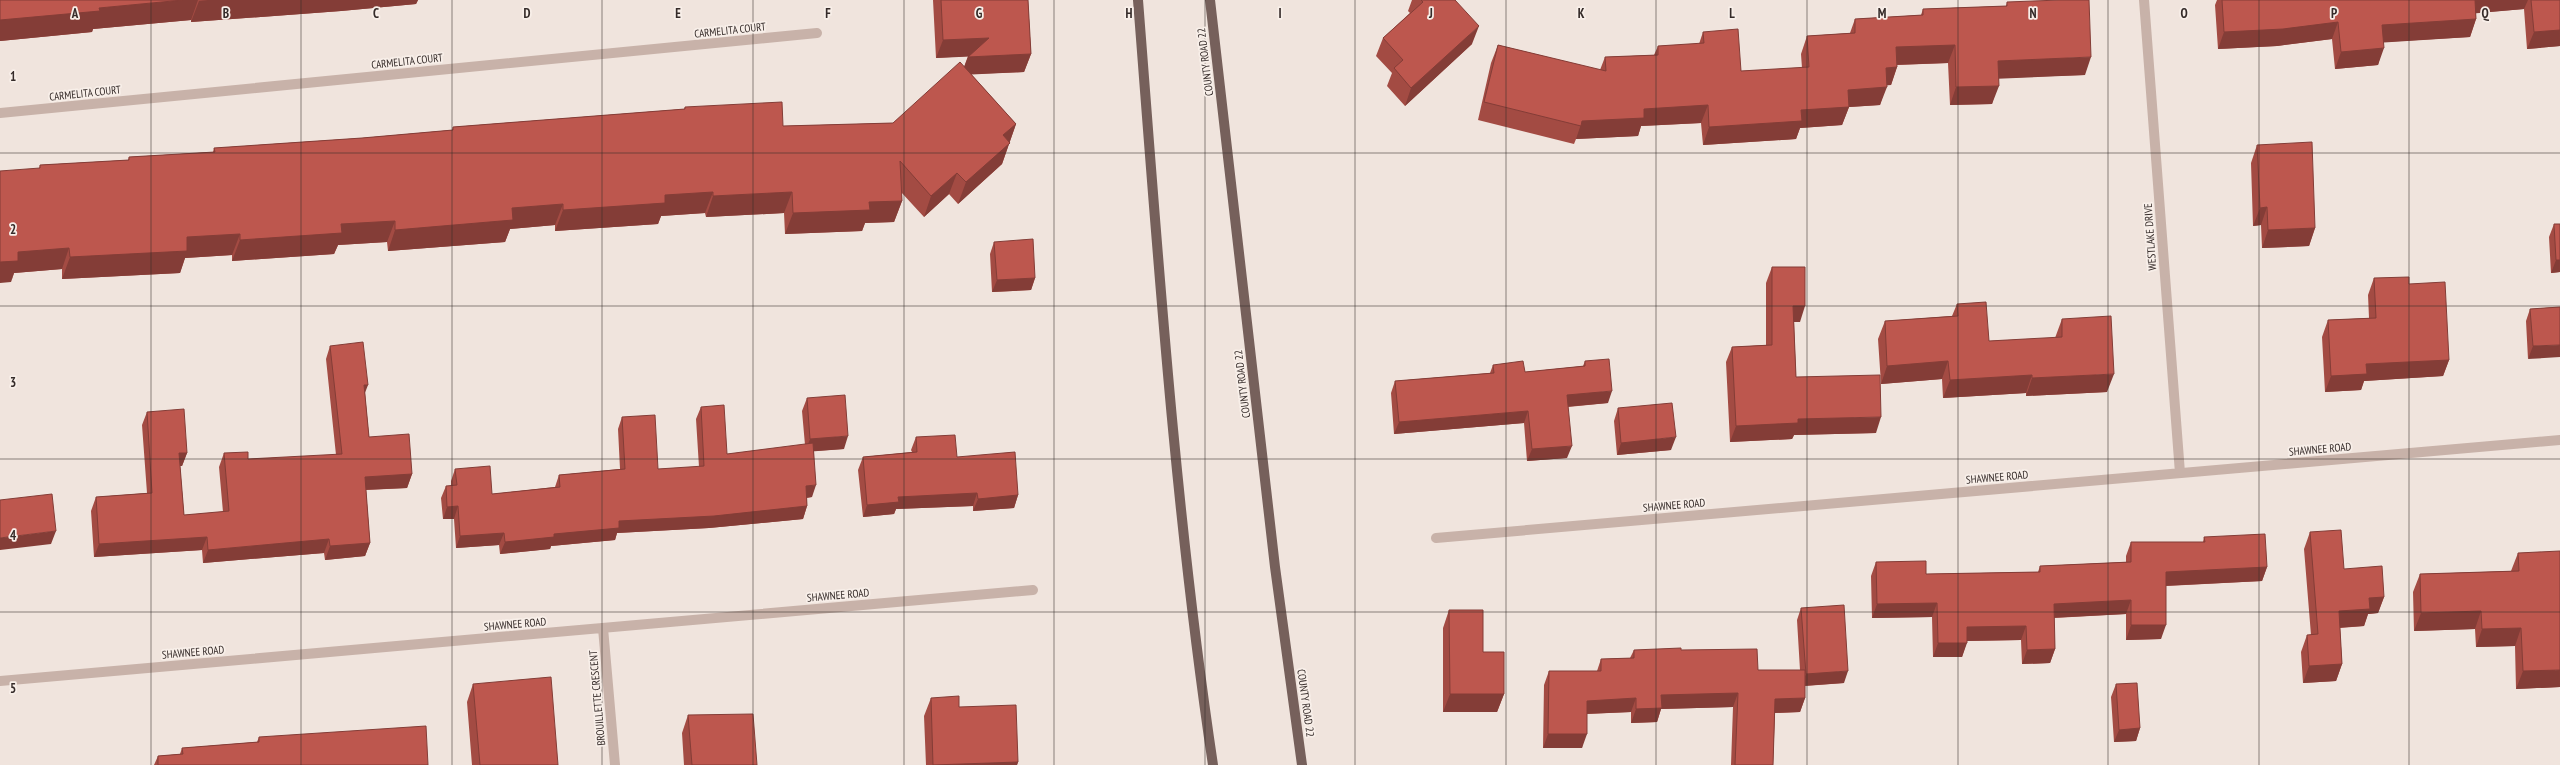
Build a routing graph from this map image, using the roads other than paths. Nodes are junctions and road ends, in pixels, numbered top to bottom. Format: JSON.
{"nodes":[{"id":1,"x":1138,"y":0,"type":"edge"},
{"id":2,"x":1210,"y":0,"type":"edge"},
{"id":3,"x":2144,"y":0,"type":"edge"},
{"id":4,"x":817,"y":33,"type":"dead end"},
{"id":5,"x":0,"y":113,"type":"edge"},
{"id":6,"x":2560,"y":440,"type":"edge"},
{"id":7,"x":2180,"y":473,"type":"junction"},
{"id":8,"x":1436,"y":538,"type":"dead end"},
{"id":9,"x":1033,"y":590,"type":"dead end"},
{"id":10,"x":603,"y":628,"type":"junction"},
{"id":11,"x":0,"y":681,"type":"edge"},
{"id":12,"x":615,"y":765,"type":"edge"},
{"id":13,"x":1213,"y":765,"type":"edge"},
{"id":14,"x":1302,"y":765,"type":"edge"}],
"edges":[{"from":1,"to":13,"type":"main road"},
{"from":2,"to":14,"type":"main road","name":"COUNTY ROAD 22"},
{"from":3,"to":7,"type":"street","name":"WESTLAKE DRIVE"},
{"from":4,"to":5,"type":"street","name":"CARMELITA COURT"},
{"from":6,"to":7,"type":"street","name":"SHAWNEE ROAD"},
{"from":7,"to":8,"type":"street","name":"SHAWNEE ROAD"},
{"from":9,"to":10,"type":"street","name":"SHAWNEE ROAD"},
{"from":10,"to":11,"type":"street","name":"SHAWNEE ROAD"},
{"from":10,"to":12,"type":"street","name":"BROUILLETTE CRESCENT"}]}
